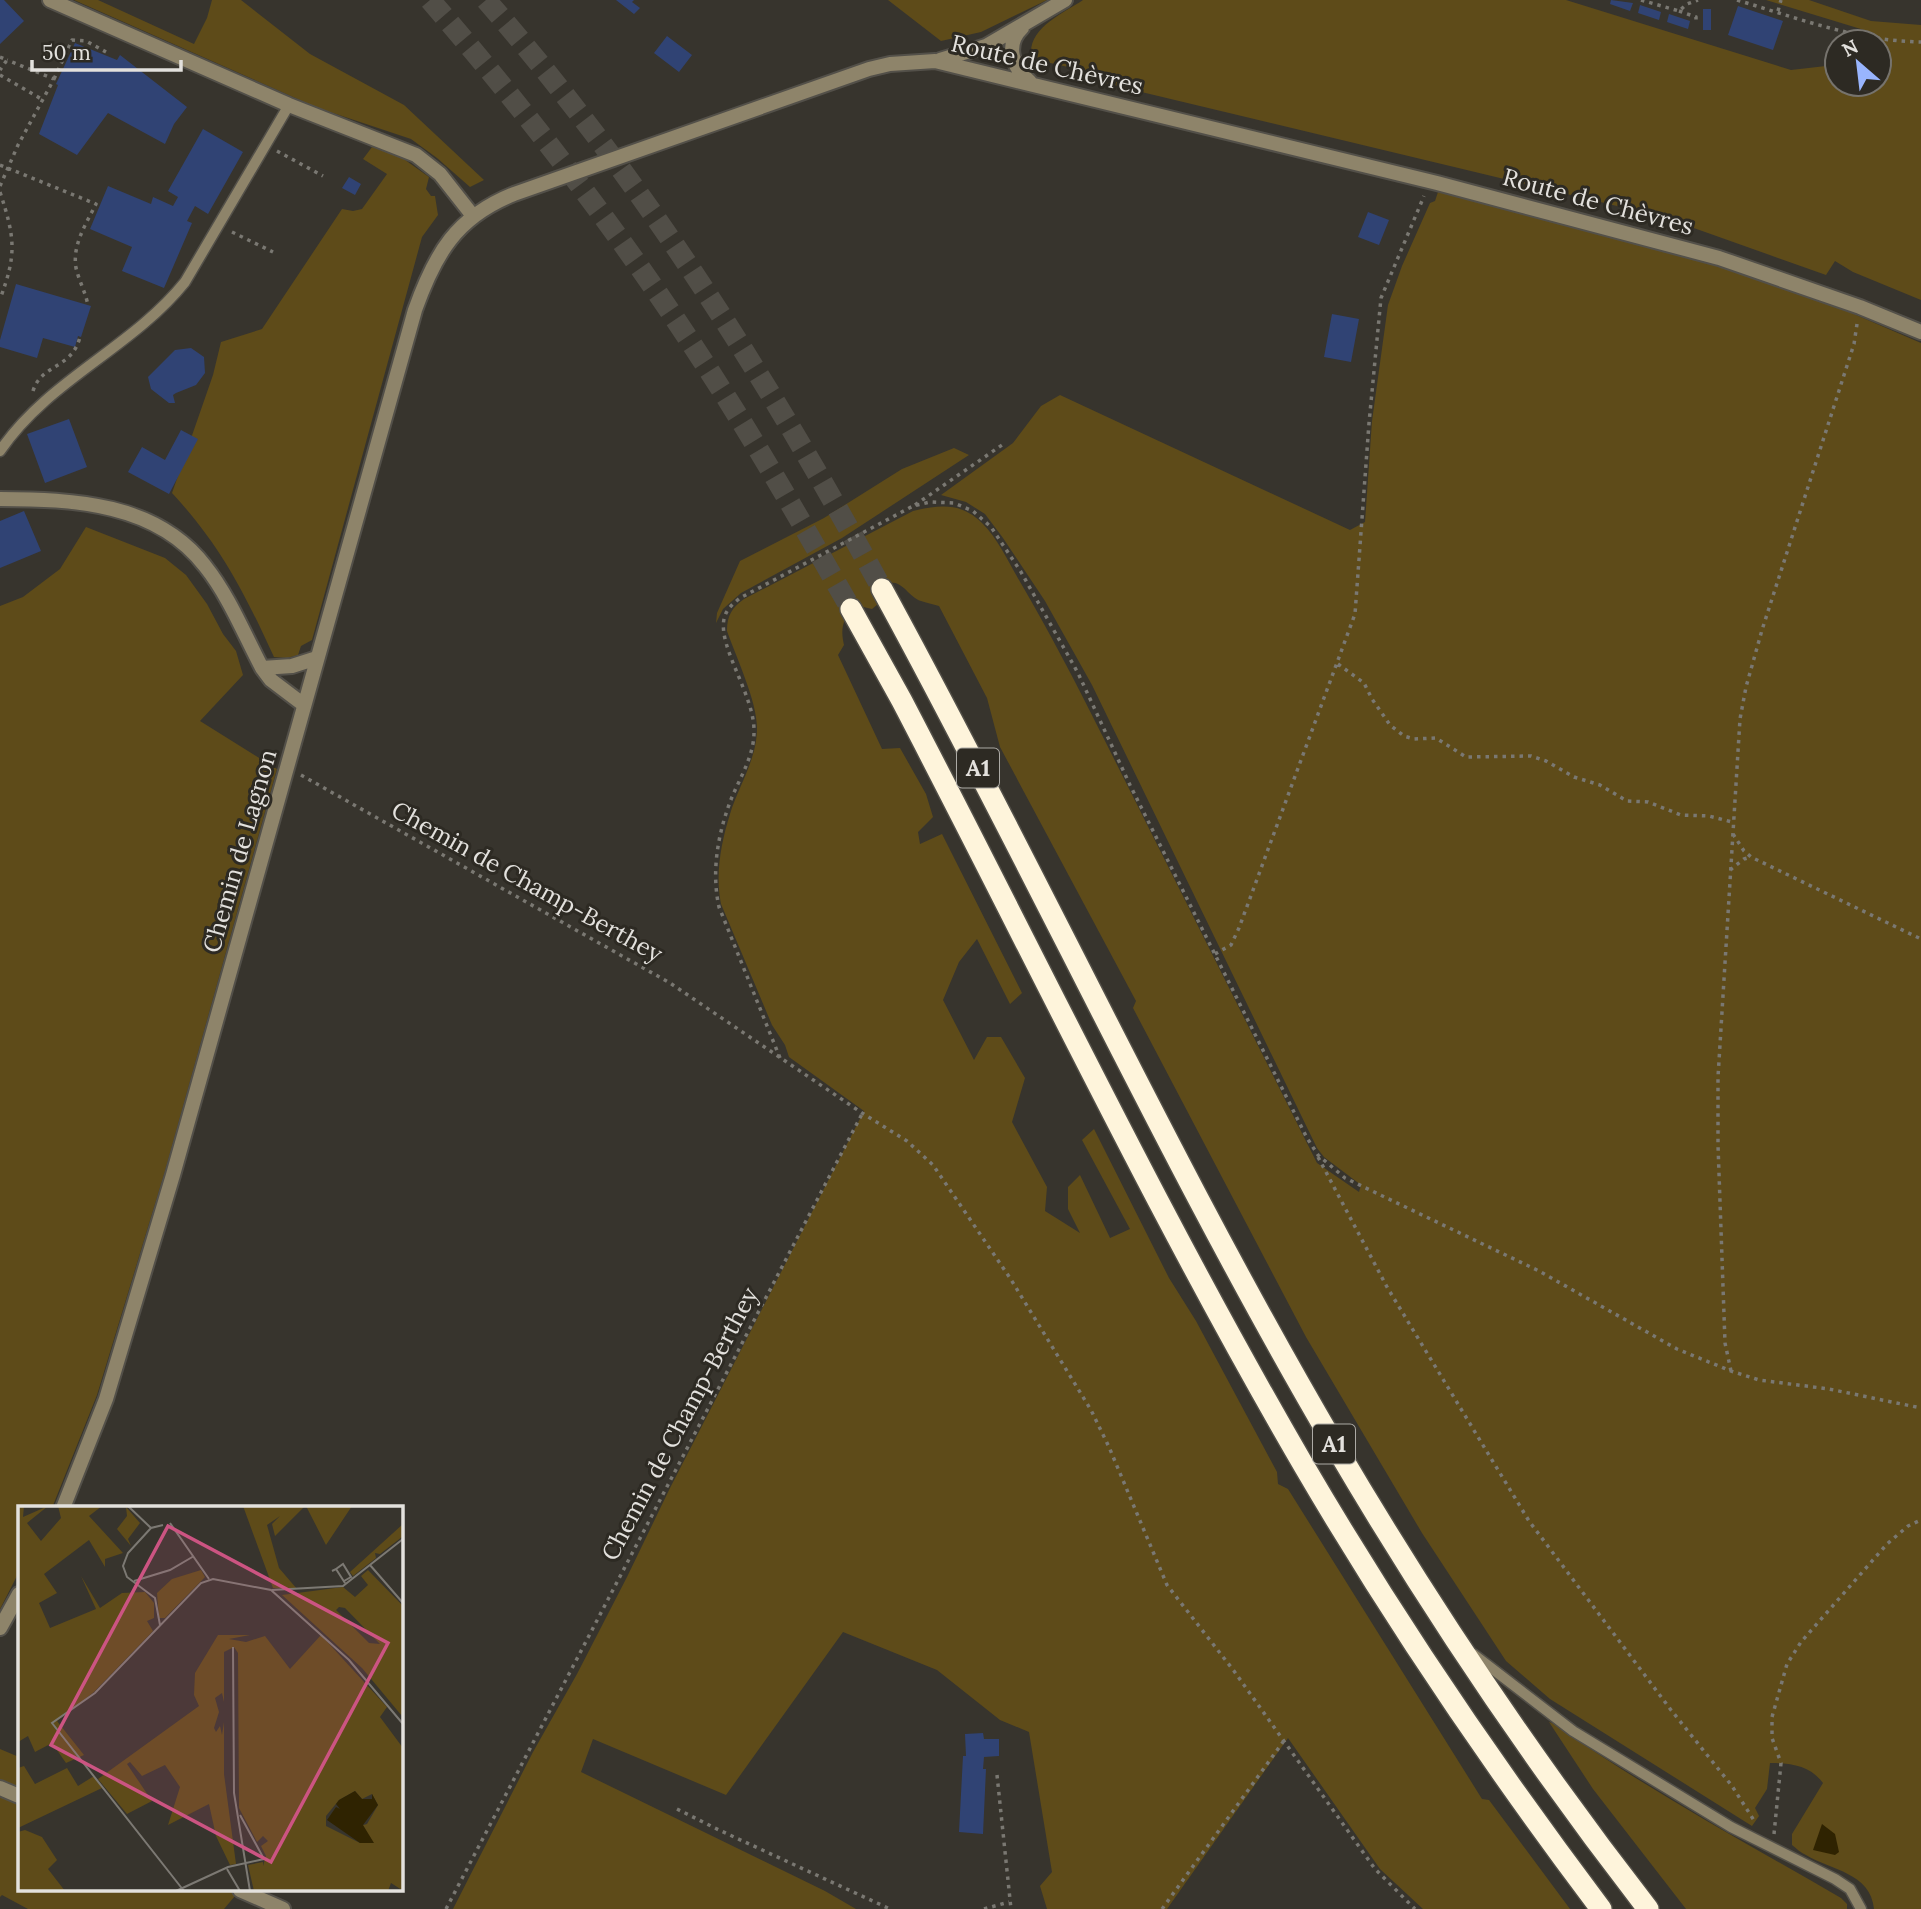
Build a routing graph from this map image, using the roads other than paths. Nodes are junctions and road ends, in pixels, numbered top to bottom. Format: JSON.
{"nodes":[{"id":1,"x":50,"y":0,"type":"edge"},
{"id":2,"x":1065,"y":0,"type":"edge"},
{"id":3,"x":1028,"y":22,"type":"junction"},
{"id":4,"x":936,"y":61,"type":"junction"},
{"id":5,"x":1031,"y":84,"type":"junction"},
{"id":6,"x":289,"y":105,"type":"junction"},
{"id":7,"x":473,"y":216,"type":"junction"},
{"id":8,"x":1921,"y":332,"type":"edge"},
{"id":9,"x":0,"y":451,"type":"edge"},
{"id":10,"x":0,"y":499,"type":"edge"},
{"id":11,"x":882,"y":589,"type":"tunnel mouth"},
{"id":12,"x":851,"y":609,"type":"tunnel mouth"},
{"id":13,"x":317,"y":658,"type":"junction"},
{"id":14,"x":262,"y":668,"type":"junction"},
{"id":15,"x":304,"y":705,"type":"junction"},
{"id":16,"x":64,"y":1506,"type":"edge"},
{"id":17,"x":18,"y":1596,"type":"edge"},
{"id":18,"x":0,"y":1628,"type":"edge"},
{"id":19,"x":1453,"y":1639,"type":"junction"},
{"id":20,"x":0,"y":1788,"type":"edge"},
{"id":21,"x":18,"y":1796,"type":"edge"},
{"id":22,"x":245,"y":1892,"type":"edge"},
{"id":23,"x":283,"y":1909,"type":"edge"},
{"id":24,"x":1601,"y":1909,"type":"edge"},
{"id":25,"x":1648,"y":1909,"type":"edge"},
{"id":26,"x":1861,"y":1909,"type":"edge"}],
"edges":[{"from":1,"to":6,"type":"street"},
{"from":2,"to":3,"type":"street"},
{"from":3,"to":4,"type":"street"},
{"from":3,"to":5,"type":"street"},
{"from":4,"to":5,"type":"street","name":"Route de Chèvres"},
{"from":4,"to":7,"type":"street","name":"Route de Chèvres"},
{"from":5,"to":8,"type":"street","name":"Route de Chèvres"},
{"from":6,"to":7,"type":"street"},
{"from":6,"to":9,"type":"lane"},
{"from":7,"to":13,"type":"street","name":"Chemin de Lagnon"},
{"from":10,"to":14,"type":"street"},
{"from":11,"to":19,"type":"highway","number":"A1"},
{"from":12,"to":24,"type":"highway","number":"A1"},
{"from":13,"to":14,"type":"street"},
{"from":13,"to":15,"type":"street","name":"Chemin de Lagnon"},
{"from":14,"to":15,"type":"street"},
{"from":15,"to":16,"type":"street","name":"Chemin de Lagnon"},
{"from":17,"to":18,"type":"street"},
{"from":19,"to":25,"type":"highway","number":"A1"},
{"from":19,"to":26,"type":"lane"},
{"from":20,"to":21,"type":"street"},
{"from":22,"to":23,"type":"street"}]}
